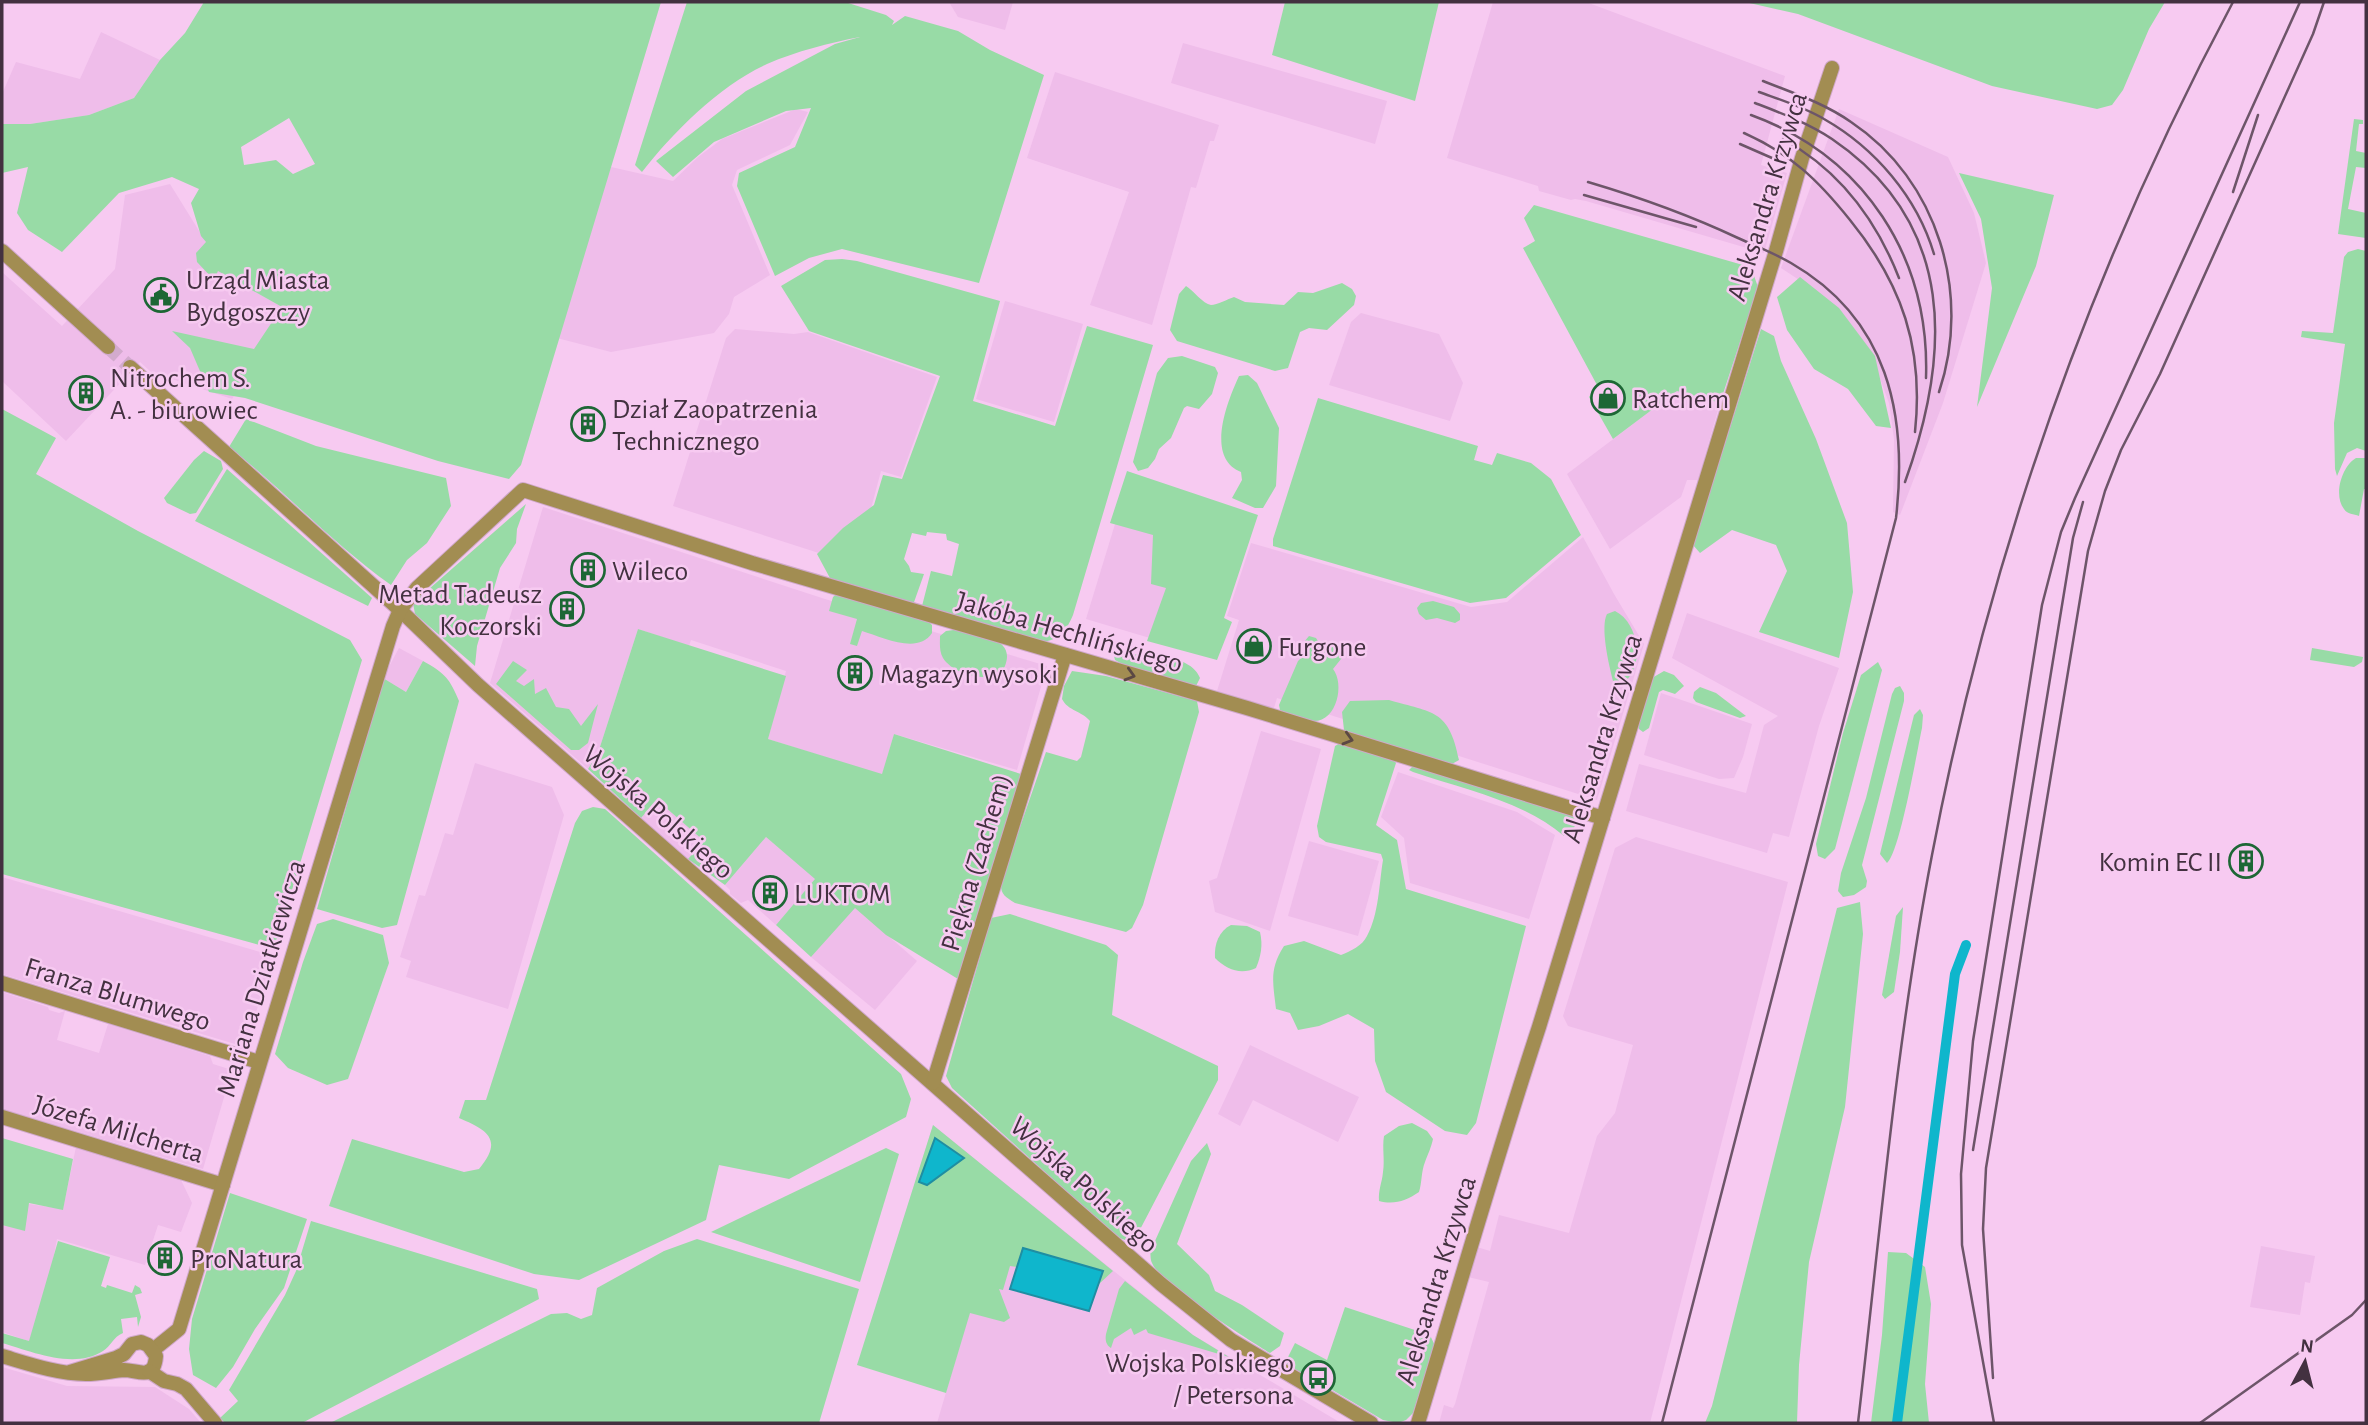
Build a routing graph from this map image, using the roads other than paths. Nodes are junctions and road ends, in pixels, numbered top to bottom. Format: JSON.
{"nodes":[{"id":1,"x":1832,"y":68,"type":"dead end"},
{"id":2,"x":2,"y":251,"type":"edge"},
{"id":3,"x":108,"y":347,"type":"tunnel mouth"},
{"id":4,"x":130,"y":367,"type":"tunnel mouth"},
{"id":5,"x":523,"y":490,"type":"joint"},
{"id":6,"x":400,"y":610,"type":"junction"},
{"id":7,"x":1065,"y":655,"type":"junction"},
{"id":8,"x":1603,"y":818,"type":"junction"},
{"id":9,"x":2,"y":983,"type":"edge"},
{"id":10,"x":260,"y":1062,"type":"junction"},
{"id":11,"x":933,"y":1083,"type":"junction"},
{"id":12,"x":2,"y":1117,"type":"edge"},
{"id":13,"x":223,"y":1185,"type":"junction"},
{"id":14,"x":124,"y":1354,"type":"junction"},
{"id":15,"x":2,"y":1356,"type":"edge"},
{"id":16,"x":152,"y":1361,"type":"junction"},
{"id":17,"x":129,"y":1370,"type":"junction"},
{"id":18,"x":69,"y":1372,"type":"junction"},
{"id":19,"x":215,"y":1423,"type":"edge"},
{"id":20,"x":1371,"y":1423,"type":"edge"},
{"id":21,"x":1418,"y":1423,"type":"edge"}],
"edges":[{"from":1,"to":8,"type":"street","name":"Aleksandra Krzywca"},
{"from":2,"to":3,"type":"street"},
{"from":4,"to":6,"type":"street","name":"Wojska Polskiego"},
{"from":5,"to":6,"type":"street","name":"Mariana Dziatkiewicza"},
{"from":5,"to":7,"type":"street","name":"Jakóba Hechlińskiego"},
{"from":6,"to":10,"type":"street","name":"Mariana Dziatkiewicza"},
{"from":6,"to":11,"type":"street","name":"Wojska Polskiego"},
{"from":7,"to":8,"type":"street","name":"Jakóba Hechlińskiego","one_way":true},
{"from":7,"to":11,"type":"street","name":"Piękna (Zachem)"},
{"from":8,"to":21,"type":"street","name":"Aleksandra Krzywca"},
{"from":9,"to":10,"type":"street","name":"Franza Blumwego"},
{"from":10,"to":13,"type":"street","name":"Mariana Dziatkiewicza"},
{"from":11,"to":20,"type":"street","name":"Wojska Polskiego"},
{"from":12,"to":13,"type":"street","name":"Józefa Milcherta"},
{"from":13,"to":16,"type":"street","name":"Mariana Dziatkiewicza"},
{"from":14,"to":16,"type":"street"},
{"from":14,"to":17,"type":"street"},
{"from":14,"to":18,"type":"street"},
{"from":15,"to":18,"type":"street"},
{"from":16,"to":17,"type":"street"},
{"from":16,"to":19,"type":"street"},
{"from":17,"to":18,"type":"street"}]}
